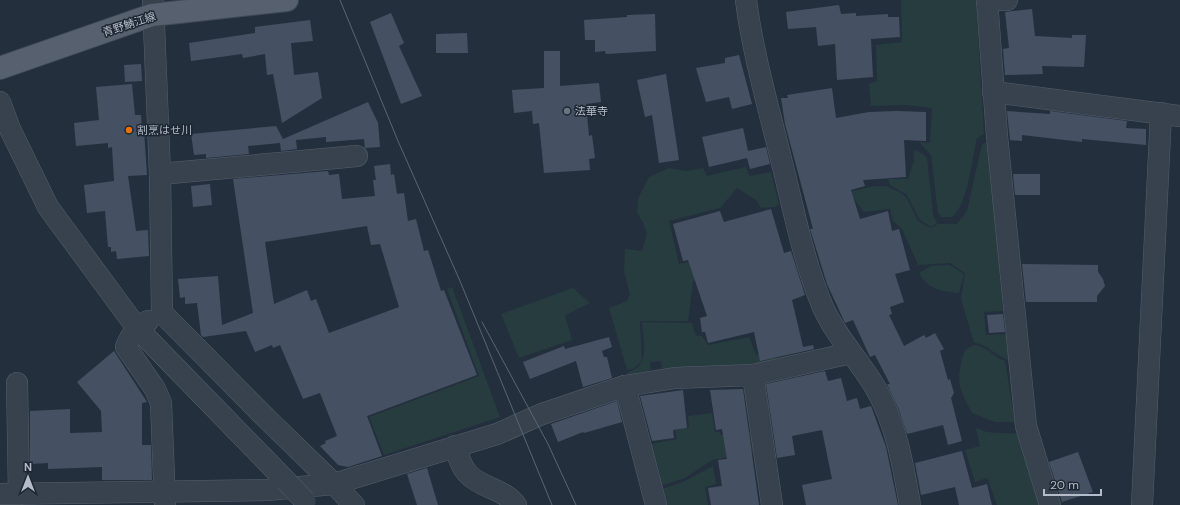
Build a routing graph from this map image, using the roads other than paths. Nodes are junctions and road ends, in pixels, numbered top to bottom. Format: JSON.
{"nodes":[{"id":1,"x":287,"y":0,"type":"edge"},
{"id":2,"x":746,"y":0,"type":"edge"},
{"id":3,"x":987,"y":0,"type":"edge"},
{"id":4,"x":1007,"y":0,"type":"edge"},
{"id":5,"x":153,"y":7,"type":"edge"},
{"id":6,"x":0,"y":68,"type":"edge"},
{"id":7,"x":993,"y":92,"type":"junction"},
{"id":8,"x":0,"y":102,"type":"edge"},
{"id":9,"x":1171,"y":114,"type":"edge"},
{"id":10,"x":357,"y":156,"type":"dead end"},
{"id":11,"x":160,"y":174,"type":"junction"},
{"id":12,"x":162,"y":313,"type":"junction"},
{"id":13,"x":137,"y":328,"type":"junction"},
{"id":14,"x":851,"y":353,"type":"junction"},
{"id":15,"x":753,"y":375,"type":"junction"},
{"id":16,"x":17,"y":383,"type":"dead end"},
{"id":17,"x":625,"y":386,"type":"junction"},
{"id":18,"x":455,"y":446,"type":"junction"},
{"id":19,"x":334,"y":484,"type":"junction"},
{"id":20,"x":10,"y":494,"type":"edge"},
{"id":21,"x":165,"y":498,"type":"edge"},
{"id":22,"x":307,"y":503,"type":"edge"},
{"id":23,"x":354,"y":505,"type":"edge"},
{"id":24,"x":516,"y":505,"type":"edge"},
{"id":25,"x":656,"y":505,"type":"edge"},
{"id":26,"x":772,"y":505,"type":"edge"},
{"id":27,"x":910,"y":505,"type":"edge"},
{"id":28,"x":1050,"y":505,"type":"edge"},
{"id":29,"x":1142,"y":505,"type":"edge"}],
"edges":[{"from":1,"to":5,"type":"main road","name":"青野鯖江線"},
{"from":2,"to":14,"type":"street"},
{"from":3,"to":4,"type":"street"},
{"from":3,"to":7,"type":"street"},
{"from":5,"to":6,"type":"main road","name":"青野鯖江線"},
{"from":5,"to":11,"type":"street"},
{"from":7,"to":9,"type":"street"},
{"from":7,"to":28,"type":"street"},
{"from":8,"to":13,"type":"street"},
{"from":9,"to":29,"type":"street"},
{"from":10,"to":11,"type":"street"},
{"from":11,"to":12,"type":"street"},
{"from":12,"to":13,"type":"street"},
{"from":12,"to":19,"type":"street"},
{"from":13,"to":21,"type":"street"},
{"from":13,"to":22,"type":"street","bridge":true},
{"from":14,"to":15,"type":"street"},
{"from":14,"to":27,"type":"street"},
{"from":15,"to":17,"type":"street"},
{"from":15,"to":26,"type":"street"},
{"from":16,"to":20,"type":"street"},
{"from":17,"to":18,"type":"street"},
{"from":17,"to":25,"type":"street"},
{"from":18,"to":19,"type":"street"},
{"from":18,"to":24,"type":"street"},
{"from":19,"to":21,"type":"street"},
{"from":19,"to":23,"type":"street"},
{"from":20,"to":21,"type":"street"}]}
